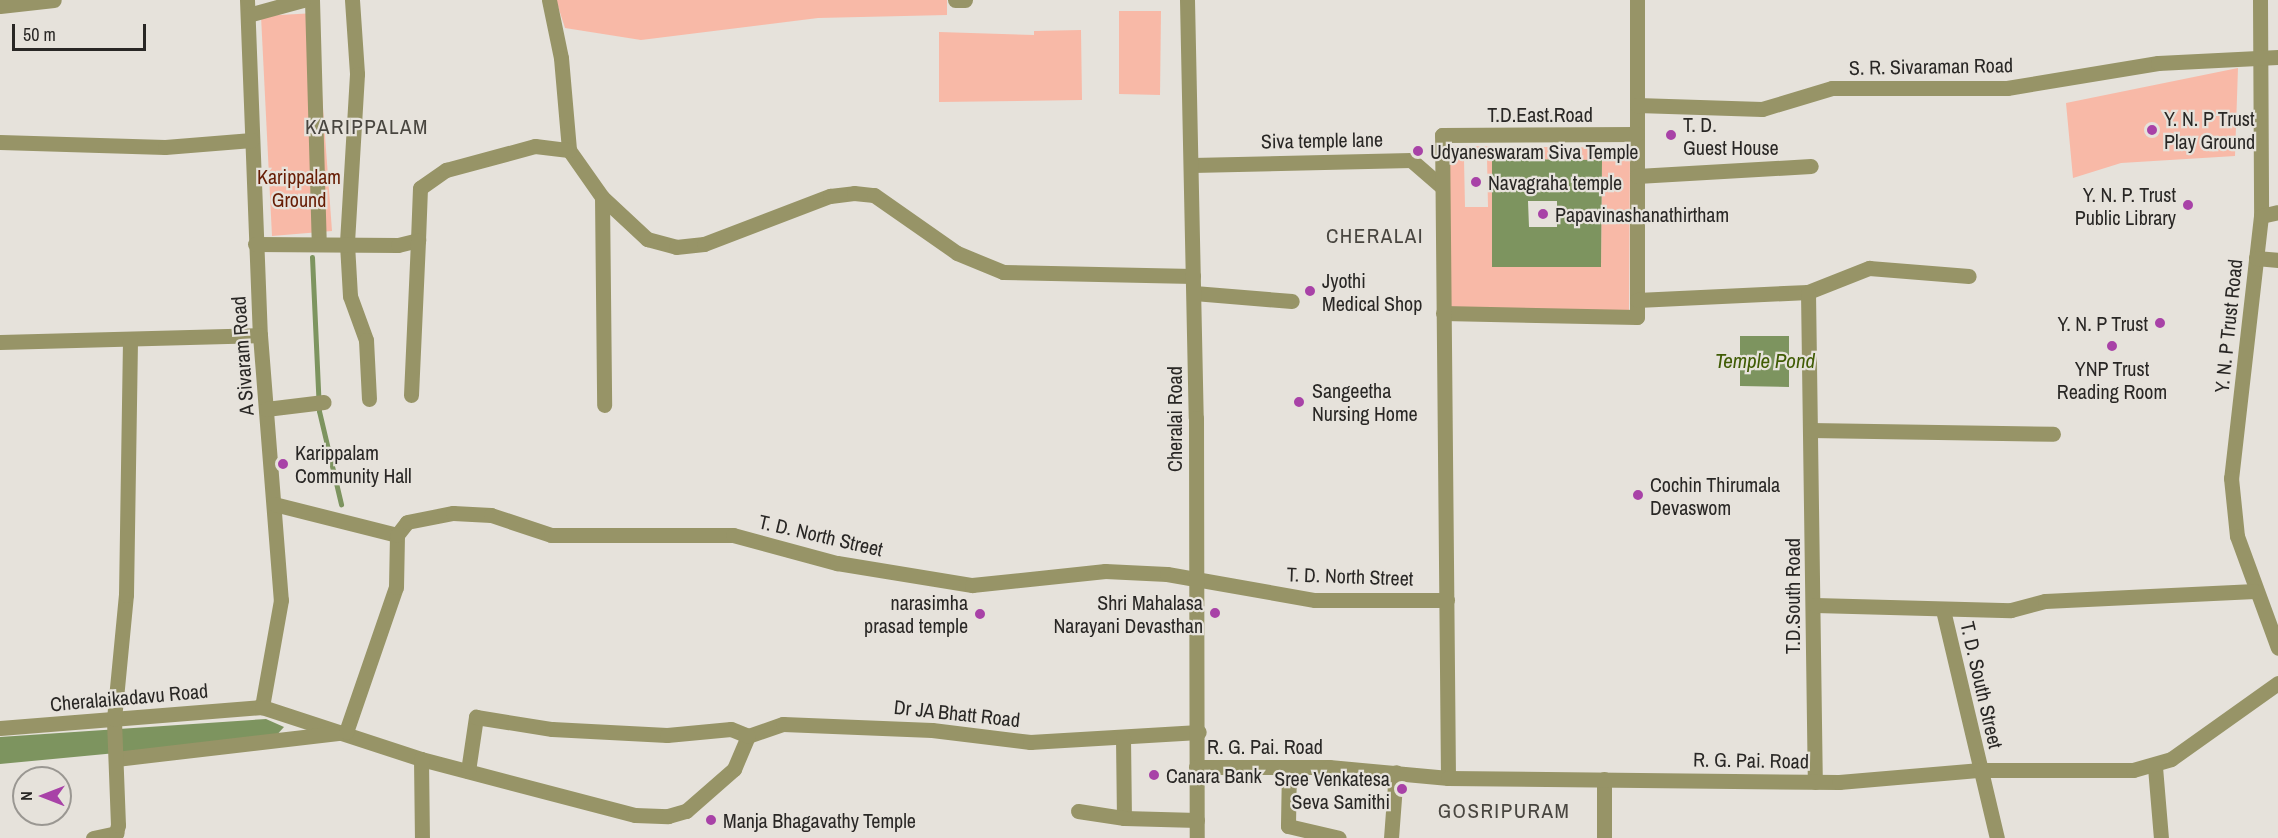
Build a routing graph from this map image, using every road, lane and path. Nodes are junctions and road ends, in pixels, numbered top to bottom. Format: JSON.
{"nodes":[{"id":1,"x":54,"y":0,"type":"edge"},
{"id":2,"x":303,"y":0,"type":"edge"},
{"id":3,"x":312,"y":0,"type":"edge"},
{"id":4,"x":352,"y":0,"type":"edge"},
{"id":5,"x":549,"y":0,"type":"edge"},
{"id":6,"x":956,"y":0,"type":"edge"},
{"id":7,"x":965,"y":0,"type":"edge"},
{"id":8,"x":1187,"y":0,"type":"edge"},
{"id":9,"x":1637,"y":0,"type":"edge"},
{"id":10,"x":2260,"y":0,"type":"edge"},
{"id":11,"x":0,"y":6,"type":"edge"},
{"id":12,"x":248,"y":8,"type":"edge"},
{"id":13,"x":2271,"y":57,"type":"edge"},
{"id":14,"x":1637,"y":105,"type":"junction"},
{"id":15,"x":1637,"y":134,"type":"junction"},
{"id":16,"x":252,"y":140,"type":"junction"},
{"id":17,"x":0,"y":142,"type":"edge"},
{"id":18,"x":569,"y":150,"type":"junction"},
{"id":19,"x":1192,"y":165,"type":"junction"},
{"id":20,"x":1811,"y":166,"type":"dead end"},
{"id":21,"x":1637,"y":176,"type":"junction"},
{"id":22,"x":1442,"y":187,"type":"junction"},
{"id":23,"x":602,"y":196,"type":"junction"},
{"id":24,"x":2278,"y":212,"type":"edge"},
{"id":25,"x":2261,"y":216,"type":"junction"},
{"id":26,"x":418,"y":240,"type":"junction"},
{"id":27,"x":255,"y":244,"type":"junction"},
{"id":28,"x":319,"y":244,"type":"junction"},
{"id":29,"x":347,"y":244,"type":"junction"},
{"id":30,"x":2256,"y":258,"type":"junction"},
{"id":31,"x":2278,"y":260,"type":"edge"},
{"id":32,"x":1193,"y":276,"type":"junction"},
{"id":33,"x":1969,"y":276,"type":"dead end"},
{"id":34,"x":1808,"y":292,"type":"junction"},
{"id":35,"x":1194,"y":293,"type":"junction"},
{"id":36,"x":1637,"y":300,"type":"junction"},
{"id":37,"x":1292,"y":301,"type":"dead end"},
{"id":38,"x":1443,"y":313,"type":"junction"},
{"id":39,"x":260,"y":335,"type":"junction"},
{"id":40,"x":130,"y":340,"type":"junction"},
{"id":41,"x":0,"y":342,"type":"edge"},
{"id":42,"x":411,"y":395,"type":"dead end"},
{"id":43,"x":369,"y":399,"type":"dead end"},
{"id":44,"x":318,"y":403,"type":"dead end"},
{"id":45,"x":604,"y":405,"type":"dead end"},
{"id":46,"x":266,"y":408,"type":"junction"},
{"id":47,"x":1810,"y":430,"type":"junction"},
{"id":48,"x":2053,"y":434,"type":"dead end"},
{"id":49,"x":274,"y":504,"type":"junction"},
{"id":50,"x":397,"y":535,"type":"junction"},
{"id":51,"x":1193,"y":581,"type":"junction"},
{"id":52,"x":2255,"y":591,"type":"junction"},
{"id":53,"x":1447,"y":600,"type":"junction"},
{"id":54,"x":1815,"y":605,"type":"junction"},
{"id":55,"x":1943,"y":610,"type":"junction"},
{"id":56,"x":2278,"y":648,"type":"edge"},
{"id":57,"x":2278,"y":683,"type":"edge"},
{"id":58,"x":262,"y":707,"type":"junction"},
{"id":59,"x":114,"y":722,"type":"junction"},
{"id":60,"x":0,"y":728,"type":"edge"},
{"id":61,"x":346,"y":732,"type":"junction"},
{"id":62,"x":1199,"y":732,"type":"junction"},
{"id":63,"x":748,"y":736,"type":"junction"},
{"id":64,"x":1123,"y":738,"type":"junction"},
{"id":65,"x":117,"y":759,"type":"junction"},
{"id":66,"x":421,"y":759,"type":"junction"},
{"id":67,"x":1196,"y":767,"type":"junction"},
{"id":68,"x":1289,"y":767,"type":"junction"},
{"id":69,"x":2155,"y":767,"type":"junction"},
{"id":70,"x":1980,"y":770,"type":"junction"},
{"id":71,"x":468,"y":771,"type":"junction"},
{"id":72,"x":1396,"y":772,"type":"junction"},
{"id":73,"x":1448,"y":778,"type":"junction"},
{"id":74,"x":1604,"y":779,"type":"junction"},
{"id":75,"x":1815,"y":782,"type":"junction"},
{"id":76,"x":1078,"y":811,"type":"dead end"},
{"id":77,"x":1124,"y":818,"type":"junction"},
{"id":78,"x":1197,"y":820,"type":"junction"},
{"id":79,"x":93,"y":838,"type":"edge"},
{"id":80,"x":422,"y":838,"type":"edge"},
{"id":81,"x":1197,"y":838,"type":"edge"},
{"id":82,"x":1339,"y":838,"type":"edge"},
{"id":83,"x":1391,"y":838,"type":"edge"},
{"id":84,"x":1605,"y":838,"type":"edge"},
{"id":85,"x":1997,"y":838,"type":"edge"},
{"id":86,"x":2161,"y":838,"type":"edge"}],
"edges":[{"from":1,"to":11,"type":"street"},
{"from":2,"to":12,"type":"street"},
{"from":3,"to":28,"type":"street"},
{"from":4,"to":29,"type":"street"},
{"from":5,"to":18,"type":"street"},
{"from":6,"to":7,"type":"street"},
{"from":8,"to":19,"type":"street","name":"Cheralai Road"},
{"from":9,"to":14,"type":"street"},
{"from":10,"to":13,"type":"street","name":"Y. N. P Trust Road"},
{"from":12,"to":16,"type":"street","name":"A Sivaram Road"},
{"from":13,"to":14,"type":"street","name":"S. R. Sivaraman Road"},
{"from":13,"to":25,"type":"street","name":"Y. N. P Trust Road"},
{"from":14,"to":15,"type":"street"},
{"from":15,"to":21,"type":"street"},
{"from":15,"to":22,"type":"street","name":"T.D.East.Road"},
{"from":16,"to":17,"type":"street"},
{"from":16,"to":27,"type":"street","name":"A Sivaram Road"},
{"from":18,"to":23,"type":"street"},
{"from":18,"to":26,"type":"street"},
{"from":19,"to":22,"type":"street","name":"Siva temple lane"},
{"from":19,"to":32,"type":"street","name":"Cheralai Road"},
{"from":20,"to":21,"type":"street"},
{"from":21,"to":36,"type":"street"},
{"from":22,"to":38,"type":"street"},
{"from":23,"to":32,"type":"street"},
{"from":23,"to":45,"type":"street"},
{"from":24,"to":25,"type":"street"},
{"from":25,"to":30,"type":"street","name":"Y. N. P Trust Road"},
{"from":26,"to":29,"type":"street"},
{"from":26,"to":42,"type":"street"},
{"from":27,"to":28,"type":"street"},
{"from":27,"to":39,"type":"street","name":"A Sivaram Road"},
{"from":28,"to":29,"type":"street"},
{"from":29,"to":43,"type":"street"},
{"from":30,"to":31,"type":"street"},
{"from":30,"to":52,"type":"street","name":"Y. N. P Trust Road"},
{"from":32,"to":35,"type":"street","name":"Cheralai Road"},
{"from":33,"to":34,"type":"street"},
{"from":34,"to":36,"type":"street"},
{"from":34,"to":47,"type":"street","name":"T.D.South Road"},
{"from":35,"to":37,"type":"street"},
{"from":35,"to":51,"type":"street","name":"Cheralai Road"},
{"from":36,"to":38,"type":"street"},
{"from":38,"to":53,"type":"street"},
{"from":39,"to":40,"type":"street"},
{"from":39,"to":46,"type":"street","name":"A Sivaram Road"},
{"from":40,"to":41,"type":"street"},
{"from":40,"to":59,"type":"street"},
{"from":44,"to":46,"type":"street"},
{"from":46,"to":49,"type":"street","name":"A Sivaram Road"},
{"from":47,"to":48,"type":"street"},
{"from":47,"to":54,"type":"street","name":"T.D.South Road"},
{"from":49,"to":50,"type":"street"},
{"from":49,"to":58,"type":"street","name":"A Sivaram Road"},
{"from":50,"to":51,"type":"street","name":"T. D. North Street"},
{"from":50,"to":61,"type":"street"},
{"from":51,"to":53,"type":"street","name":"T. D. North Street"},
{"from":51,"to":62,"type":"street","name":"Cheralai Road"},
{"from":52,"to":55,"type":"street","name":"T. D. South Street"},
{"from":52,"to":56,"type":"street","name":"Y. N. P Trust Road"},
{"from":53,"to":73,"type":"street"},
{"from":54,"to":55,"type":"street","name":"T. D. South Street"},
{"from":54,"to":75,"type":"street","name":"T.D.South Road"},
{"from":55,"to":70,"type":"street","name":"T. D. South Street"},
{"from":57,"to":69,"type":"street"},
{"from":58,"to":59,"type":"street","name":"Cheralaikadavu Road"},
{"from":58,"to":61,"type":"street"},
{"from":59,"to":60,"type":"street","name":"Cheralaikadavu Road"},
{"from":59,"to":65,"type":"street"},
{"from":61,"to":65,"type":"street"},
{"from":61,"to":66,"type":"street"},
{"from":62,"to":64,"type":"street","name":"Dr JA Bhatt Road"},
{"from":62,"to":67,"type":"street","name":"Cheralai Road"},
{"from":63,"to":64,"type":"street","name":"Dr JA Bhatt Road"},
{"from":63,"to":71,"type":"street"},
{"from":63,"to":71,"type":"street"},
{"from":64,"to":77,"type":"street"},
{"from":65,"to":79,"type":"street"},
{"from":66,"to":71,"type":"street"},
{"from":66,"to":80,"type":"street"},
{"from":67,"to":68,"type":"street","name":"R. G. Pai. Road"},
{"from":67,"to":78,"type":"street","name":"Cheralai Road"},
{"from":68,"to":72,"type":"street","name":"R. G. Pai. Road"},
{"from":68,"to":82,"type":"street"},
{"from":69,"to":70,"type":"street","name":"R. G. Pai. Road"},
{"from":69,"to":86,"type":"street"},
{"from":70,"to":75,"type":"street","name":"R. G. Pai. Road"},
{"from":70,"to":85,"type":"street","name":"T. D. South Street"},
{"from":72,"to":73,"type":"street","name":"R. G. Pai. Road"},
{"from":72,"to":83,"type":"street"},
{"from":73,"to":74,"type":"street","name":"R. G. Pai. Road"},
{"from":74,"to":75,"type":"street","name":"R. G. Pai. Road"},
{"from":74,"to":84,"type":"street"},
{"from":76,"to":77,"type":"street"},
{"from":77,"to":78,"type":"street"},
{"from":78,"to":81,"type":"street","name":"Cheralai Road"}]}
